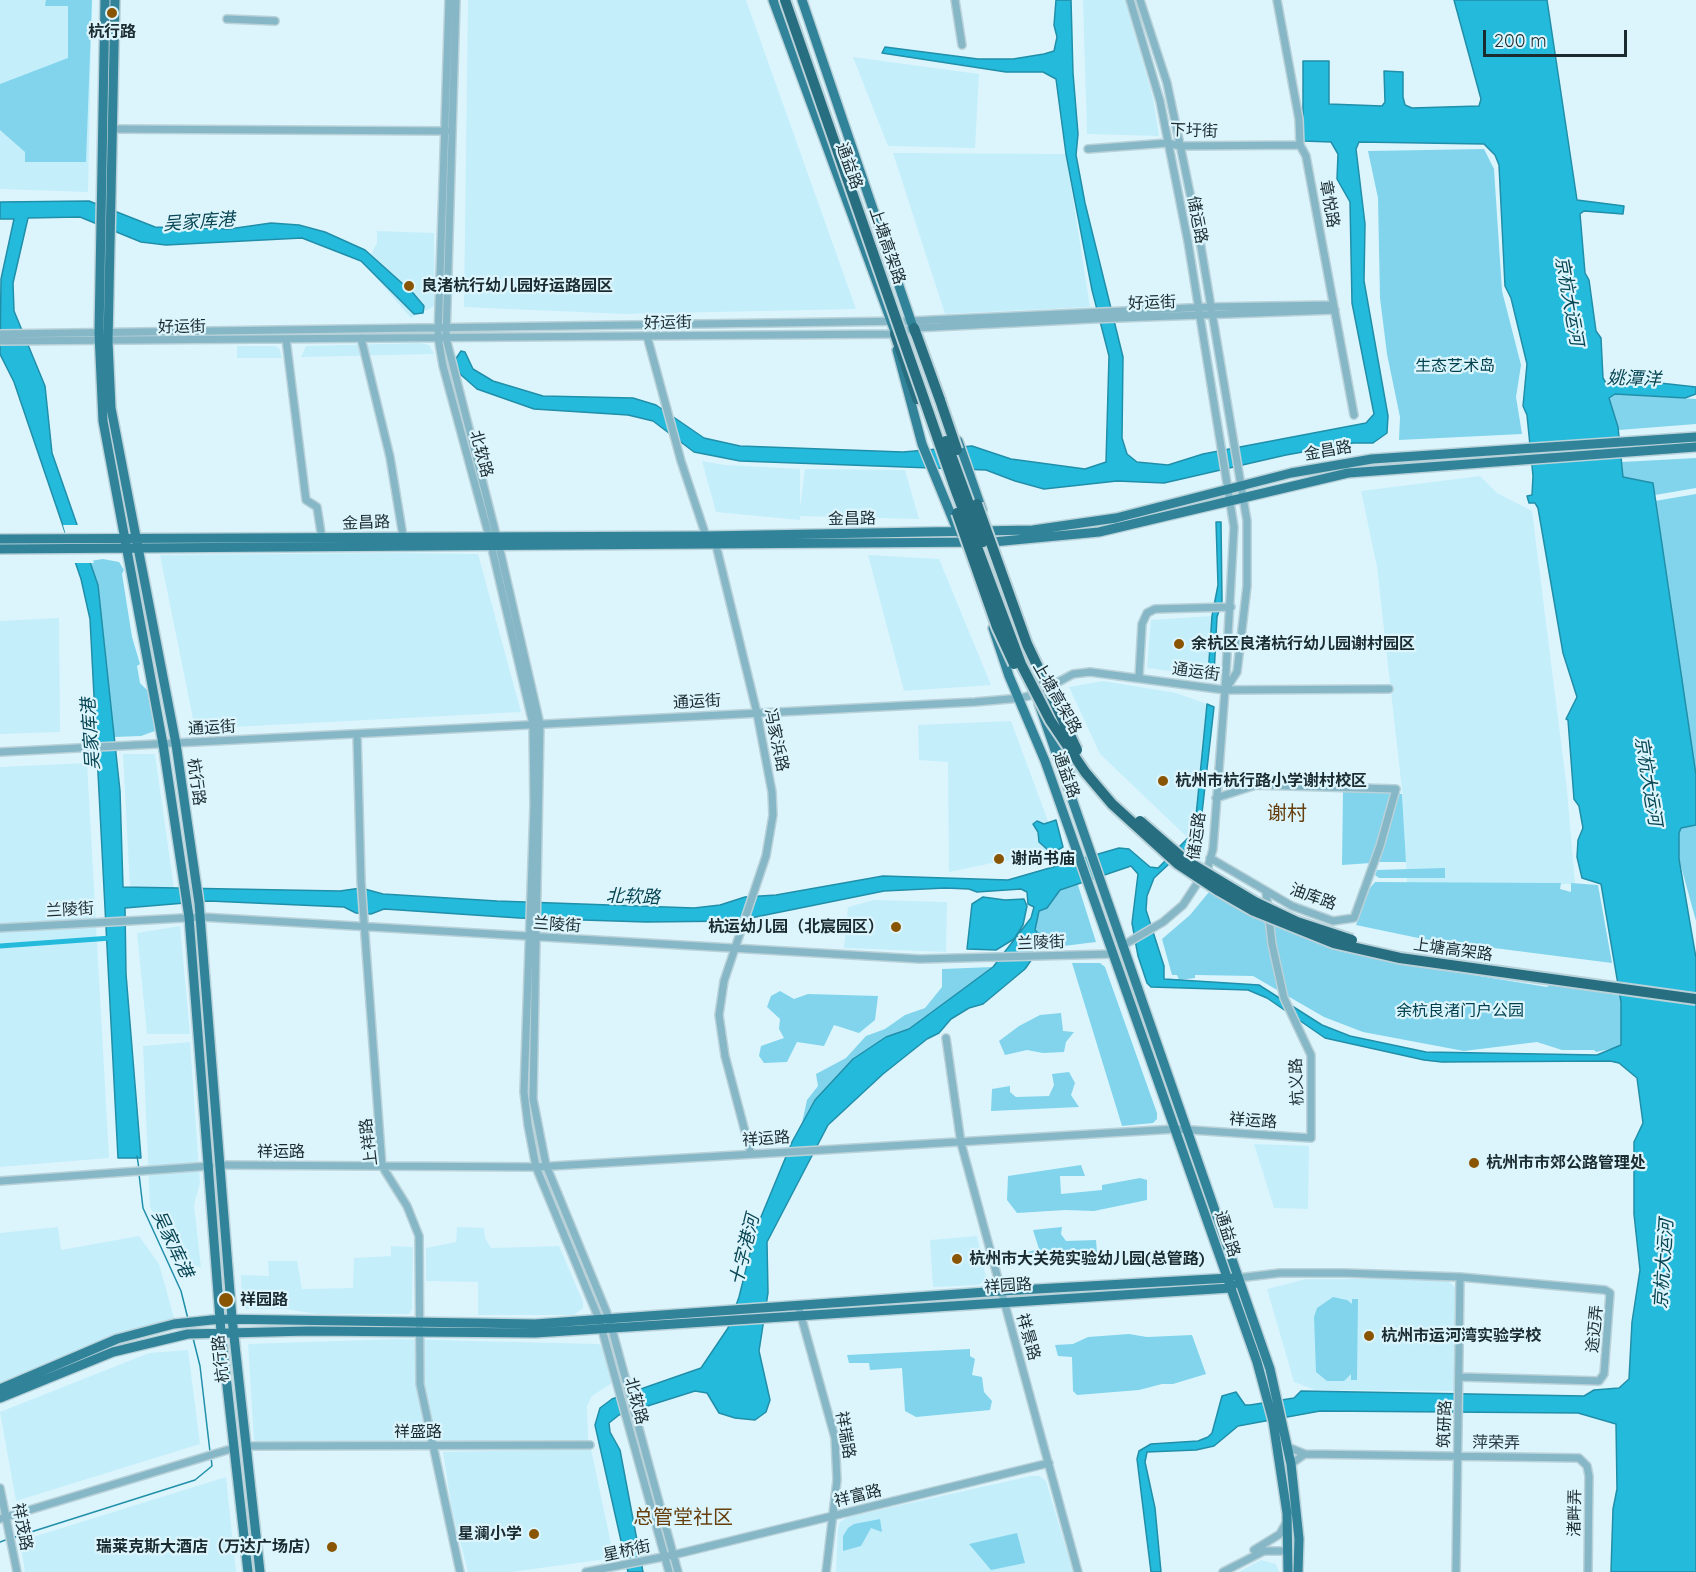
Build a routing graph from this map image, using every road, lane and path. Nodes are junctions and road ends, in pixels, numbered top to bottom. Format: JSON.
{"nodes":[{"id":1,"x":105,"y":0,"type":"edge"},
{"id":2,"x":115,"y":0,"type":"edge"},
{"id":3,"x":449,"y":0,"type":"edge"},
{"id":4,"x":456,"y":0,"type":"edge"},
{"id":5,"x":772,"y":0,"type":"edge"},
{"id":6,"x":785,"y":0,"type":"edge"},
{"id":7,"x":793,"y":0,"type":"edge"},
{"id":8,"x":802,"y":0,"type":"edge"},
{"id":9,"x":955,"y":0,"type":"edge"},
{"id":10,"x":1131,"y":0,"type":"edge"},
{"id":11,"x":1140,"y":0,"type":"edge"},
{"id":12,"x":1277,"y":0,"type":"edge"},
{"id":13,"x":227,"y":19,"type":"dead end"},
{"id":14,"x":275,"y":21,"type":"dead end"},
{"id":15,"x":962,"y":45,"type":"dead end"},
{"id":16,"x":113,"y":129,"type":"junction"},
{"id":17,"x":446,"y":131,"type":"junction"},
{"id":18,"x":1168,"y":143,"type":"junction"},
{"id":19,"x":1300,"y":145,"type":"junction"},
{"id":20,"x":1180,"y":146,"type":"junction"},
{"id":21,"x":1088,"y":149,"type":"dead end"},
{"id":22,"x":1334,"y":308,"type":"junction"},
{"id":23,"x":1211,"y":310,"type":"junction"},
{"id":24,"x":1200,"y":311,"type":"junction"},
{"id":25,"x":890,"y":320,"type":"junction"},
{"id":26,"x":912,"y":324,"type":"junction"},
{"id":27,"x":442,"y":327,"type":"junction"},
{"id":28,"x":895,"y":334,"type":"junction"},
{"id":29,"x":104,"y":336,"type":"junction"},
{"id":30,"x":647,"y":336,"type":"junction"},
{"id":31,"x":4,"y":338,"type":"edge"},
{"id":32,"x":361,"y":338,"type":"junction"},
{"id":33,"x":442,"y":338,"type":"junction"},
{"id":34,"x":286,"y":339,"type":"junction"},
{"id":35,"x":1354,"y":415,"type":"dead end"},
{"id":36,"x":1696,"y":437,"type":"edge"},
{"id":37,"x":1696,"y":447,"type":"edge"},
{"id":38,"x":1347,"y":468,"type":"junction"},
{"id":39,"x":1241,"y":487,"type":"junction"},
{"id":40,"x":1228,"y":490,"type":"junction"},
{"id":41,"x":1242,"y":498,"type":"junction"},
{"id":42,"x":1230,"y":503,"type":"junction"},
{"id":43,"x":986,"y":530,"type":"junction"},
{"id":44,"x":958,"y":532,"type":"junction"},
{"id":45,"x":403,"y":536,"type":"junction"},
{"id":46,"x":706,"y":536,"type":"junction"},
{"id":47,"x":129,"y":538,"type":"junction"},
{"id":48,"x":0,"y":539,"type":"edge"},
{"id":49,"x":322,"y":539,"type":"junction"},
{"id":50,"x":494,"y":541,"type":"junction"},
{"id":51,"x":964,"y":543,"type":"junction"},
{"id":52,"x":990,"y":543,"type":"junction"},
{"id":53,"x":716,"y":545,"type":"junction"},
{"id":54,"x":0,"y":549,"type":"edge"},
{"id":55,"x":134,"y":549,"type":"junction"},
{"id":56,"x":1231,"y":608,"type":"junction"},
{"id":57,"x":1139,"y":677,"type":"junction"},
{"id":58,"x":1389,"y":688,"type":"dead end"},
{"id":59,"x":1226,"y":690,"type":"junction"},
{"id":60,"x":1040,"y":691,"type":"junction"},
{"id":61,"x":1021,"y":698,"type":"junction"},
{"id":62,"x":757,"y":712,"type":"junction"},
{"id":63,"x":1050,"y":720,"type":"junction"},
{"id":64,"x":536,"y":724,"type":"junction"},
{"id":65,"x":357,"y":734,"type":"junction"},
{"id":66,"x":164,"y":744,"type":"junction"},
{"id":67,"x":176,"y":744,"type":"junction"},
{"id":68,"x":1077,"y":750,"type":"junction"},
{"id":69,"x":0,"y":752,"type":"edge"},
{"id":70,"x":1216,"y":798,"type":"junction"},
{"id":71,"x":1084,"y":855,"type":"junction"},
{"id":72,"x":1210,"y":858,"type":"junction"},
{"id":73,"x":1266,"y":892,"type":"junction"},
{"id":74,"x":189,"y":917,"type":"junction"},
{"id":75,"x":201,"y":917,"type":"junction"},
{"id":76,"x":365,"y":926,"type":"junction"},
{"id":77,"x":0,"y":928,"type":"edge"},
{"id":78,"x":533,"y":937,"type":"junction"},
{"id":79,"x":1122,"y":946,"type":"junction"},
{"id":80,"x":735,"y":950,"type":"junction"},
{"id":81,"x":1113,"y":954,"type":"junction"},
{"id":82,"x":1696,"y":992,"type":"edge"},
{"id":83,"x":1696,"y":999,"type":"edge"},
{"id":84,"x":946,"y":1038,"type":"dead end"},
{"id":85,"x":1176,"y":1129,"type":"junction"},
{"id":86,"x":1187,"y":1129,"type":"junction"},
{"id":87,"x":1311,"y":1138,"type":"joint"},
{"id":88,"x":961,"y":1143,"type":"junction"},
{"id":89,"x":751,"y":1154,"type":"junction"},
{"id":90,"x":222,"y":1165,"type":"junction"},
{"id":91,"x":546,"y":1165,"type":"junction"},
{"id":92,"x":210,"y":1166,"type":"junction"},
{"id":93,"x":382,"y":1166,"type":"junction"},
{"id":94,"x":536,"y":1167,"type":"junction"},
{"id":95,"x":0,"y":1181,"type":"edge"},
{"id":96,"x":1226,"y":1277,"type":"junction"},
{"id":97,"x":1460,"y":1277,"type":"junction"},
{"id":98,"x":1238,"y":1278,"type":"junction"},
{"id":99,"x":1230,"y":1288,"type":"junction"},
{"id":100,"x":1001,"y":1291,"type":"junction"},
{"id":101,"x":1004,"y":1301,"type":"junction"},
{"id":102,"x":798,"y":1305,"type":"junction"},
{"id":103,"x":802,"y":1316,"type":"junction"},
{"id":104,"x":232,"y":1318,"type":"junction"},
{"id":105,"x":221,"y":1319,"type":"junction"},
{"id":106,"x":605,"y":1324,"type":"junction"},
{"id":107,"x":419,"y":1327,"type":"junction"},
{"id":108,"x":234,"y":1331,"type":"junction"},
{"id":109,"x":221,"y":1332,"type":"junction"},
{"id":110,"x":1460,"y":1377,"type":"junction"},
{"id":111,"x":0,"y":1389,"type":"edge"},
{"id":112,"x":1272,"y":1397,"type":"junction"},
{"id":113,"x":0,"y":1398,"type":"edge"},
{"id":114,"x":1278,"y":1420,"type":"junction"},
{"id":115,"x":590,"y":1445,"type":"dead end"},
{"id":116,"x":246,"y":1446,"type":"junction"},
{"id":117,"x":432,"y":1446,"type":"junction"},
{"id":118,"x":1288,"y":1447,"type":"junction"},
{"id":119,"x":234,"y":1448,"type":"junction"},
{"id":120,"x":1305,"y":1454,"type":"junction"},
{"id":121,"x":1458,"y":1455,"type":"junction"},
{"id":122,"x":1579,"y":1458,"type":"joint"},
{"id":123,"x":1049,"y":1463,"type":"junction"},
{"id":124,"x":1291,"y":1464,"type":"junction"},
{"id":125,"x":0,"y":1488,"type":"edge"},
{"id":126,"x":833,"y":1516,"type":"junction"},
{"id":127,"x":4,"y":1519,"type":"edge"},
{"id":128,"x":1287,"y":1520,"type":"junction"},
{"id":129,"x":1288,"y":1551,"type":"junction"},
{"id":130,"x":673,"y":1555,"type":"junction"},
{"id":131,"x":664,"y":1557,"type":"junction"},
{"id":132,"x":1244,"y":1560,"type":"junction"},
{"id":133,"x":17,"y":1572,"type":"edge"},
{"id":134,"x":248,"y":1572,"type":"edge"},
{"id":135,"x":260,"y":1572,"type":"edge"},
{"id":136,"x":460,"y":1572,"type":"edge"},
{"id":137,"x":586,"y":1572,"type":"edge"},
{"id":138,"x":669,"y":1572,"type":"edge"},
{"id":139,"x":678,"y":1572,"type":"edge"},
{"id":140,"x":826,"y":1572,"type":"edge"},
{"id":141,"x":1078,"y":1572,"type":"edge"},
{"id":142,"x":1223,"y":1572,"type":"edge"},
{"id":143,"x":1288,"y":1572,"type":"edge"},
{"id":144,"x":1298,"y":1572,"type":"edge"},
{"id":145,"x":1456,"y":1572,"type":"edge"},
{"id":146,"x":1588,"y":1572,"type":"edge"}],
"edges":[{"from":1,"to":29,"type":"main road","name":"杭行路"},
{"from":2,"to":16,"type":"main road","name":"杭行路"},
{"from":3,"to":17,"type":"street","name":"北软路"},
{"from":4,"to":27,"type":"street","name":"北软路"},
{"from":5,"to":25,"type":"main road","name":"通益路"},
{"from":6,"to":63,"type":"highway","name":"上塘高架路","bridge":true},
{"from":7,"to":68,"type":"highway","name":"上塘高架路","bridge":true},
{"from":8,"to":26,"type":"main road","name":"通益路"},
{"from":9,"to":15,"type":"street"},
{"from":10,"to":18,"type":"street","name":"储运路"},
{"from":11,"to":20,"type":"street","name":"储运路"},
{"from":12,"to":19,"type":"street","name":"章悦路"},
{"from":13,"to":14,"type":"street"},
{"from":16,"to":17,"type":"street"},
{"from":16,"to":29,"type":"main road","name":"杭行路"},
{"from":17,"to":27,"type":"street","name":"北软路"},
{"from":18,"to":20,"type":"street","name":"下圩街"},
{"from":18,"to":21,"type":"street","name":"下圩街"},
{"from":18,"to":24,"type":"street","name":"储运路"},
{"from":19,"to":20,"type":"street","name":"下圩街"},
{"from":19,"to":22,"type":"street","name":"章悦路"},
{"from":20,"to":23,"type":"street","name":"储运路"},
{"from":22,"to":23,"type":"street","name":"好运街"},
{"from":22,"to":35,"type":"street","name":"章悦路"},
{"from":23,"to":24,"type":"street","name":"好运街"},
{"from":23,"to":39,"type":"street","name":"储运路"},
{"from":24,"to":26,"type":"street","name":"好运街"},
{"from":24,"to":26,"type":"street","name":"好运街"},
{"from":24,"to":40,"type":"street","name":"储运路"},
{"from":25,"to":26,"type":"street","name":"好运街"},
{"from":25,"to":27,"type":"street","name":"好运街"},
{"from":25,"to":28,"type":"main road","name":"通益路"},
{"from":26,"to":28,"type":"street","name":"好运街"},
{"from":26,"to":43,"type":"main road","name":"通益路"},
{"from":26,"to":68,"type":"highway","bridge":true},
{"from":27,"to":29,"type":"street","name":"好运街"},
{"from":27,"to":33,"type":"street","name":"北软路"},
{"from":28,"to":30,"type":"street","name":"好运街"},
{"from":28,"to":44,"type":"main road"},
{"from":28,"to":44,"type":"main road","name":"通益路","bridge":true},
{"from":28,"to":63,"type":"highway","bridge":true},
{"from":29,"to":31,"type":"street","name":"好运街"},
{"from":29,"to":34,"type":"street","name":"好运街"},
{"from":29,"to":47,"type":"main road","name":"杭行路"},
{"from":30,"to":33,"type":"street","name":"好运街"},
{"from":30,"to":46,"type":"street"},
{"from":32,"to":33,"type":"street","name":"好运街"},
{"from":32,"to":34,"type":"street","name":"好运街"},
{"from":32,"to":45,"type":"street"},
{"from":33,"to":50,"type":"street","name":"北软路"},
{"from":34,"to":49,"type":"street"},
{"from":36,"to":38,"type":"main road","name":"金昌路"},
{"from":37,"to":38,"type":"main road","name":"金昌路"},
{"from":38,"to":39,"type":"main road","name":"金昌路"},
{"from":38,"to":41,"type":"main road","name":"金昌路"},
{"from":39,"to":40,"type":"main road","name":"金昌路"},
{"from":39,"to":41,"type":"street","name":"储运路"},
{"from":40,"to":42,"type":"street","name":"储运路"},
{"from":40,"to":43,"type":"main road","name":"金昌路"},
{"from":41,"to":42,"type":"main road","name":"金昌路"},
{"from":41,"to":59,"type":"street","name":"储运路"},
{"from":42,"to":52,"type":"main road","name":"金昌路"},
{"from":42,"to":56,"type":"street","name":"储运路"},
{"from":43,"to":44,"type":"main road","name":"金昌路"},
{"from":43,"to":52,"type":"main road"},
{"from":44,"to":46,"type":"main road","name":"金昌路"},
{"from":44,"to":51,"type":"main road","name":"通益路"},
{"from":45,"to":49,"type":"main road","name":"金昌路"},
{"from":45,"to":50,"type":"main road","name":"金昌路"},
{"from":46,"to":50,"type":"main road","name":"金昌路"},
{"from":46,"to":53,"type":"street"},
{"from":47,"to":48,"type":"main road","name":"金昌路"},
{"from":47,"to":49,"type":"main road","name":"金昌路"},
{"from":47,"to":55,"type":"main road","name":"杭行路"},
{"from":50,"to":53,"type":"main road","name":"金昌路"},
{"from":50,"to":55,"type":"main road","name":"金昌路"},
{"from":50,"to":64,"type":"street","name":"北软路"},
{"from":51,"to":52,"type":"main road","name":"金昌路"},
{"from":51,"to":53,"type":"main road","name":"金昌路"},
{"from":51,"to":61,"type":"main road","name":"通益路"},
{"from":52,"to":60,"type":"main road"},
{"from":53,"to":62,"type":"street","name":"冯家浜路"},
{"from":54,"to":55,"type":"main road","name":"金昌路"},
{"from":55,"to":66,"type":"main road","name":"杭行路"},
{"from":55,"to":67,"type":"main road","name":"杭行路"},
{"from":56,"to":57,"type":"street"},
{"from":56,"to":59,"type":"street","name":"储运路"},
{"from":57,"to":59,"type":"street","name":"通运街"},
{"from":57,"to":60,"type":"street","name":"通运街"},
{"from":58,"to":59,"type":"street","name":"通运街"},
{"from":59,"to":70,"type":"street","name":"储运路"},
{"from":60,"to":61,"type":"street","name":"通运街"},
{"from":60,"to":71,"type":"main road","name":"通益路"},
{"from":61,"to":62,"type":"street","name":"通运街"},
{"from":61,"to":71,"type":"main road","name":"通益路"},
{"from":62,"to":64,"type":"street","name":"通运街"},
{"from":62,"to":80,"type":"street","name":"冯家浜路"},
{"from":63,"to":83,"type":"highway","name":"上塘高架路","bridge":true},
{"from":64,"to":65,"type":"street","name":"通运街"},
{"from":64,"to":78,"type":"street","name":"北软路"},
{"from":65,"to":67,"type":"street","name":"通运街"},
{"from":65,"to":76,"type":"street","name":"上祥路"},
{"from":66,"to":67,"type":"street","name":"通运街"},
{"from":66,"to":69,"type":"street","name":"通运街"},
{"from":66,"to":74,"type":"main road","name":"杭行路"},
{"from":67,"to":75,"type":"main road","name":"杭行路"},
{"from":68,"to":82,"type":"highway","name":"上塘高架路","bridge":true},
{"from":70,"to":72,"type":"street","name":"储运路"},
{"from":70,"to":73,"type":"street","name":"油库路"},
{"from":71,"to":79,"type":"main road","name":"通益路"},
{"from":71,"to":81,"type":"main road","name":"通益路"},
{"from":72,"to":73,"type":"street","name":"油库路"},
{"from":72,"to":79,"type":"street","name":"储运路"},
{"from":73,"to":87,"type":"street","name":"杭义路"},
{"from":74,"to":75,"type":"street","name":"兰陵街"},
{"from":74,"to":77,"type":"street","name":"兰陵街"},
{"from":74,"to":92,"type":"main road","name":"杭行路"},
{"from":75,"to":76,"type":"street","name":"兰陵街"},
{"from":75,"to":90,"type":"main road","name":"杭行路"},
{"from":76,"to":78,"type":"street","name":"兰陵街"},
{"from":76,"to":93,"type":"street","name":"上祥路"},
{"from":78,"to":80,"type":"street","name":"兰陵街"},
{"from":78,"to":91,"type":"street","name":"北软路"},
{"from":78,"to":94,"type":"street","name":"北软路"},
{"from":79,"to":86,"type":"main road","name":"通益路"},
{"from":80,"to":81,"type":"street","name":"兰陵街"},
{"from":80,"to":89,"type":"street","name":"冯家浜路"},
{"from":81,"to":85,"type":"main road","name":"通益路"},
{"from":84,"to":88,"type":"street","name":"祥景路"},
{"from":85,"to":86,"type":"street","name":"祥运路"},
{"from":85,"to":88,"type":"street","name":"祥运路"},
{"from":85,"to":96,"type":"main road","name":"通益路"},
{"from":86,"to":87,"type":"street","name":"祥运路"},
{"from":86,"to":98,"type":"main road","name":"通益路"},
{"from":88,"to":89,"type":"street","name":"祥运路"},
{"from":88,"to":100,"type":"street","name":"祥景路"},
{"from":89,"to":91,"type":"street","name":"祥运路"},
{"from":90,"to":93,"type":"street","name":"祥运路"},
{"from":90,"to":104,"type":"main road","name":"杭行路"},
{"from":91,"to":94,"type":"street","name":"祥运路"},
{"from":91,"to":106,"type":"street","name":"北软路"},
{"from":92,"to":95,"type":"street"},
{"from":92,"to":105,"type":"main road","name":"杭行路"},
{"from":93,"to":94,"type":"street","name":"祥运路"},
{"from":93,"to":107,"type":"street","name":"上祥路"},
{"from":94,"to":106,"type":"street","name":"北软路"},
{"from":96,"to":98,"type":"main road","name":"祥园路"},
{"from":96,"to":99,"type":"main road","name":"通益路"},
{"from":96,"to":100,"type":"main road","name":"祥园路"},
{"from":97,"to":98,"type":"street","name":"祥园路"},
{"from":97,"to":110,"type":"street","name":"筑研路"},
{"from":97,"to":110,"type":"street","name":"途迈弄"},
{"from":98,"to":99,"type":"main road"},
{"from":98,"to":112,"type":"main road","name":"通益路"},
{"from":99,"to":101,"type":"main road","name":"祥园路"},
{"from":99,"to":112,"type":"main road","name":"通益路"},
{"from":100,"to":101,"type":"street","name":"祥景路"},
{"from":100,"to":102,"type":"main road","name":"祥园路"},
{"from":101,"to":103,"type":"main road","name":"祥园路"},
{"from":101,"to":123,"type":"street","name":"祥景路"},
{"from":102,"to":103,"type":"street","name":"祥瑞路"},
{"from":102,"to":106,"type":"main road","name":"祥园路"},
{"from":103,"to":106,"type":"main road","name":"祥园路"},
{"from":103,"to":126,"type":"street","name":"祥瑞路"},
{"from":104,"to":105,"type":"main road"},
{"from":104,"to":107,"type":"main road"},
{"from":104,"to":108,"type":"main road","name":"杭行路"},
{"from":105,"to":109,"type":"main road","name":"杭行路"},
{"from":105,"to":111,"type":"main road"},
{"from":106,"to":107,"type":"main road"},
{"from":106,"to":130,"type":"street","name":"北软路"},
{"from":106,"to":131,"type":"street","name":"北软路"},
{"from":107,"to":108,"type":"main road"},
{"from":107,"to":117,"type":"street","name":"上祥路"},
{"from":108,"to":109,"type":"main road"},
{"from":108,"to":116,"type":"main road","name":"杭行路"},
{"from":109,"to":113,"type":"main road"},
{"from":109,"to":119,"type":"main road","name":"杭行路"},
{"from":110,"to":121,"type":"street","name":"筑研路"},
{"from":112,"to":114,"type":"main road","name":"通益路"},
{"from":114,"to":118,"type":"main road","name":"通益路"},
{"from":114,"to":128,"type":"main road","name":"通益路"},
{"from":115,"to":117,"type":"street","name":"祥盛路"},
{"from":116,"to":117,"type":"street","name":"祥盛路"},
{"from":116,"to":135,"type":"main road","name":"杭行路"},
{"from":117,"to":136,"type":"street","name":"上祥路"},
{"from":118,"to":120,"type":"street","name":"萍荣弄"},
{"from":118,"to":124,"type":"main road","name":"通益路"},
{"from":119,"to":127,"type":"street"},
{"from":119,"to":134,"type":"main road","name":"杭行路"},
{"from":120,"to":121,"type":"street","name":"萍荣弄"},
{"from":120,"to":124,"type":"street"},
{"from":121,"to":122,"type":"street","name":"萍荣弄"},
{"from":121,"to":145,"type":"street","name":"筑研路"},
{"from":122,"to":146,"type":"street","name":"渚畔弄"},
{"from":123,"to":126,"type":"street","name":"祥富路"},
{"from":123,"to":141,"type":"street","name":"祥景路"},
{"from":124,"to":144,"type":"main road","name":"通益路"},
{"from":125,"to":127,"type":"street","name":"祥茂路"},
{"from":126,"to":130,"type":"street","name":"祥富路"},
{"from":126,"to":140,"type":"street","name":"祥瑞路"},
{"from":127,"to":133,"type":"street","name":"祥茂路"},
{"from":128,"to":129,"type":"main road","name":"通益路"},
{"from":128,"to":132,"type":"street"},
{"from":129,"to":132,"type":"street"},
{"from":129,"to":143,"type":"main road","name":"通益路"},
{"from":130,"to":131,"type":"street","name":"星桥街"},
{"from":130,"to":139,"type":"street","name":"北软路"},
{"from":131,"to":137,"type":"street","name":"星桥街"},
{"from":131,"to":138,"type":"street","name":"北软路"},
{"from":132,"to":142,"type":"street"}]}
